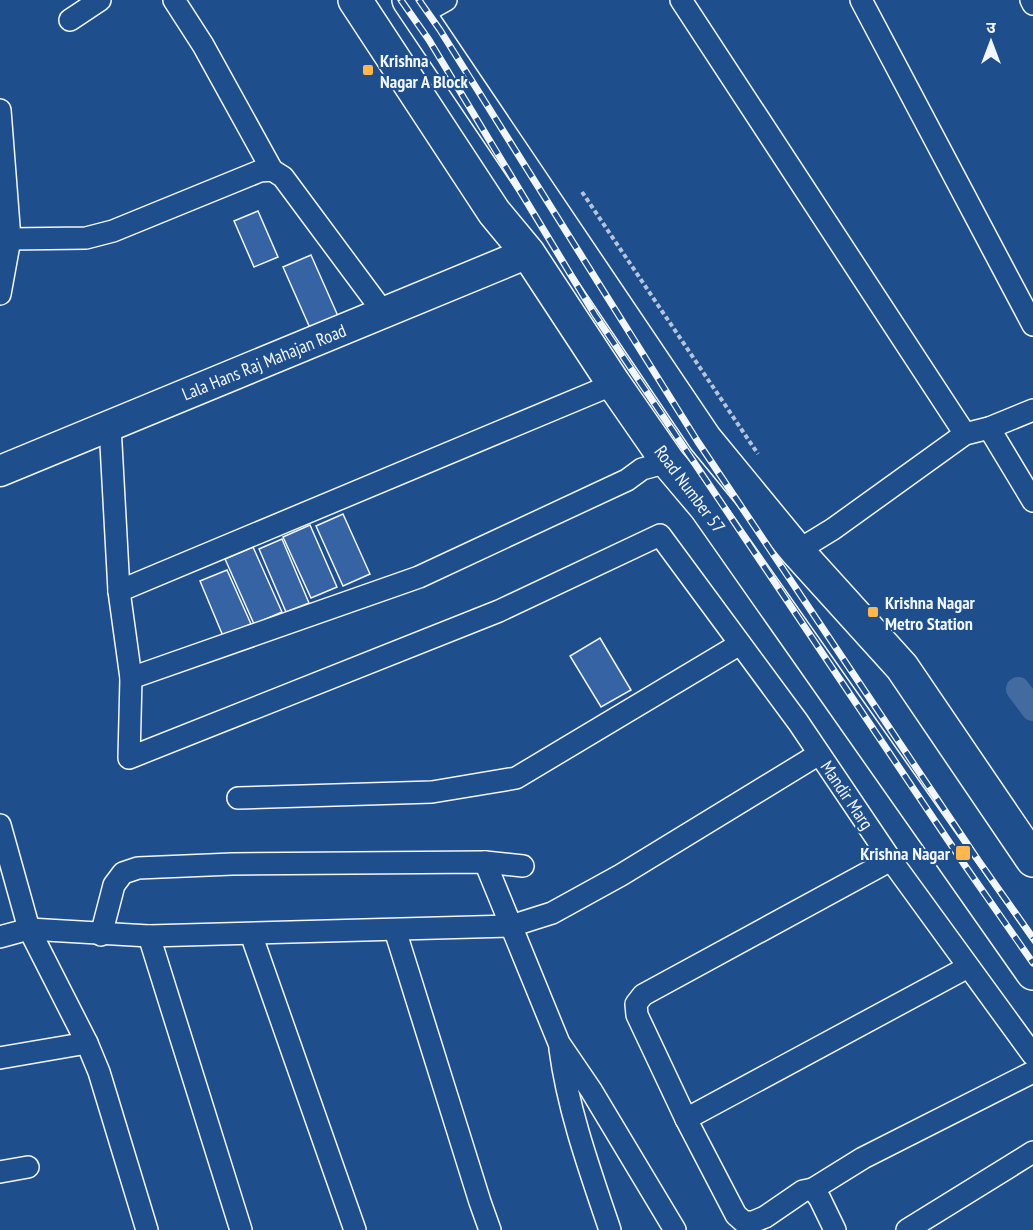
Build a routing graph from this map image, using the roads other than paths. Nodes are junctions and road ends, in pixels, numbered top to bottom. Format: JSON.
{"nodes":[{"id":1,"x":100,"y":0,"type":"edge"},
{"id":2,"x":174,"y":0,"type":"edge"},
{"id":3,"x":355,"y":0,"type":"edge"},
{"id":4,"x":681,"y":0,"type":"edge"},
{"id":5,"x":861,"y":0,"type":"edge"},
{"id":6,"x":1031,"y":0,"type":"edge"},
{"id":7,"x":1033,"y":4,"type":"edge"},
{"id":8,"x":425,"y":5,"type":"edge"},
{"id":9,"x":70,"y":20,"type":"dead end"},
{"id":10,"x":0,"y":110,"type":"edge"},
{"id":11,"x":272,"y":170,"type":"junction"},
{"id":12,"x":10,"y":239,"type":"junction"},
{"id":13,"x":528,"y":253,"type":"junction"},
{"id":14,"x":0,"y":294,"type":"edge"},
{"id":15,"x":384,"y":313,"type":"junction"},
{"id":16,"x":1033,"y":325,"type":"edge"},
{"id":17,"x":614,"y":384,"type":"junction"},
{"id":18,"x":1033,"y":410,"type":"edge"},
{"id":19,"x":110,"y":426,"type":"junction"},
{"id":20,"x":989,"y":428,"type":"junction"},
{"id":21,"x":960,"y":438,"type":"junction"},
{"id":22,"x":668,"y":462,"type":"junction"},
{"id":23,"x":0,"y":471,"type":"edge"},
{"id":24,"x":1033,"y":501,"type":"edge"},
{"id":25,"x":797,"y":550,"type":"junction"},
{"id":26,"x":119,"y":591,"type":"junction"},
{"id":27,"x":740,"y":644,"type":"junction"},
{"id":28,"x":131,"y":678,"type":"junction"},
{"id":29,"x":819,"y":754,"type":"junction"},
{"id":30,"x":238,"y":798,"type":"dead end"},
{"id":31,"x":0,"y":825,"type":"edge"},
{"id":32,"x":891,"y":861,"type":"junction"},
{"id":33,"x":1033,"y":861,"type":"edge"},
{"id":34,"x":485,"y":862,"type":"junction"},
{"id":35,"x":523,"y":866,"type":"dead end"},
{"id":36,"x":511,"y":926,"type":"junction"},
{"id":37,"x":29,"y":929,"type":"junction"},
{"id":38,"x":395,"y":930,"type":"junction"},
{"id":39,"x":250,"y":934,"type":"junction"},
{"id":40,"x":101,"y":935,"type":"junction"},
{"id":41,"x":149,"y":936,"type":"junction"},
{"id":42,"x":0,"y":938,"type":"edge"},
{"id":43,"x":968,"y":967,"type":"junction"},
{"id":44,"x":1033,"y":973,"type":"edge"},
{"id":45,"x":87,"y":1042,"type":"junction"},
{"id":46,"x":559,"y":1042,"type":"junction"},
{"id":47,"x":1033,"y":1055,"type":"edge"},
{"id":48,"x":0,"y":1058,"type":"edge"},
{"id":49,"x":1033,"y":1072,"type":"edge"},
{"id":50,"x":686,"y":1119,"type":"junction"},
{"id":51,"x":1033,"y":1152,"type":"edge"},
{"id":52,"x":28,"y":1167,"type":"dead end"},
{"id":53,"x":0,"y":1172,"type":"edge"},
{"id":54,"x":813,"y":1189,"type":"junction"},
{"id":55,"x":147,"y":1230,"type":"edge"},
{"id":56,"x":241,"y":1230,"type":"edge"},
{"id":57,"x":355,"y":1230,"type":"edge"},
{"id":58,"x":490,"y":1230,"type":"edge"},
{"id":59,"x":610,"y":1230,"type":"edge"},
{"id":60,"x":675,"y":1230,"type":"edge"},
{"id":61,"x":835,"y":1230,"type":"edge"},
{"id":62,"x":908,"y":1230,"type":"edge"}],
"edges":[{"from":1,"to":9,"type":"street"},
{"from":2,"to":11,"type":"street"},
{"from":3,"to":13,"type":"main road","name":"Road Number 57"},
{"from":4,"to":21,"type":"street"},
{"from":5,"to":16,"type":"street"},
{"from":6,"to":7,"type":"street"},
{"from":8,"to":25,"type":"main road"},
{"from":10,"to":12,"type":"street"},
{"from":11,"to":12,"type":"street"},
{"from":11,"to":15,"type":"street"},
{"from":12,"to":14,"type":"street"},
{"from":13,"to":15,"type":"street","name":"Lala Hans Raj Mahajan Road"},
{"from":13,"to":17,"type":"main road","name":"Road Number 57"},
{"from":15,"to":19,"type":"street","name":"Lala Hans Raj Mahajan Road"},
{"from":17,"to":22,"type":"main road","name":"Road Number 57"},
{"from":17,"to":26,"type":"street"},
{"from":18,"to":20,"type":"street"},
{"from":19,"to":23,"type":"street","name":"Lala Hans Raj Mahajan Road"},
{"from":19,"to":26,"type":"street"},
{"from":20,"to":21,"type":"street"},
{"from":20,"to":24,"type":"street"},
{"from":21,"to":25,"type":"street"},
{"from":22,"to":28,"type":"street"},
{"from":22,"to":44,"type":"main road","name":"Road Number 57"},
{"from":25,"to":33,"type":"main road"},
{"from":26,"to":28,"type":"street"},
{"from":27,"to":28,"type":"street","name":"Mandir Marg"},
{"from":27,"to":29,"type":"street","name":"Mandir Marg"},
{"from":27,"to":30,"type":"street"},
{"from":29,"to":32,"type":"street","name":"Mandir Marg"},
{"from":29,"to":36,"type":"street"},
{"from":31,"to":37,"type":"street"},
{"from":32,"to":43,"type":"street","name":"Mandir Marg"},
{"from":32,"to":50,"type":"street"},
{"from":34,"to":35,"type":"street"},
{"from":34,"to":36,"type":"street"},
{"from":34,"to":40,"type":"street"},
{"from":36,"to":38,"type":"street"},
{"from":36,"to":46,"type":"street"},
{"from":37,"to":40,"type":"street"},
{"from":37,"to":42,"type":"street"},
{"from":37,"to":45,"type":"street"},
{"from":38,"to":39,"type":"street"},
{"from":38,"to":58,"type":"street"},
{"from":39,"to":41,"type":"street"},
{"from":39,"to":57,"type":"street"},
{"from":40,"to":41,"type":"street"},
{"from":41,"to":56,"type":"street"},
{"from":43,"to":47,"type":"street","name":"Mandir Marg"},
{"from":43,"to":50,"type":"street"},
{"from":45,"to":48,"type":"street"},
{"from":45,"to":55,"type":"street"},
{"from":46,"to":59,"type":"street"},
{"from":46,"to":60,"type":"street"},
{"from":49,"to":54,"type":"street"},
{"from":50,"to":54,"type":"street"},
{"from":51,"to":62,"type":"street"},
{"from":52,"to":53,"type":"street"},
{"from":54,"to":61,"type":"street"}]}
